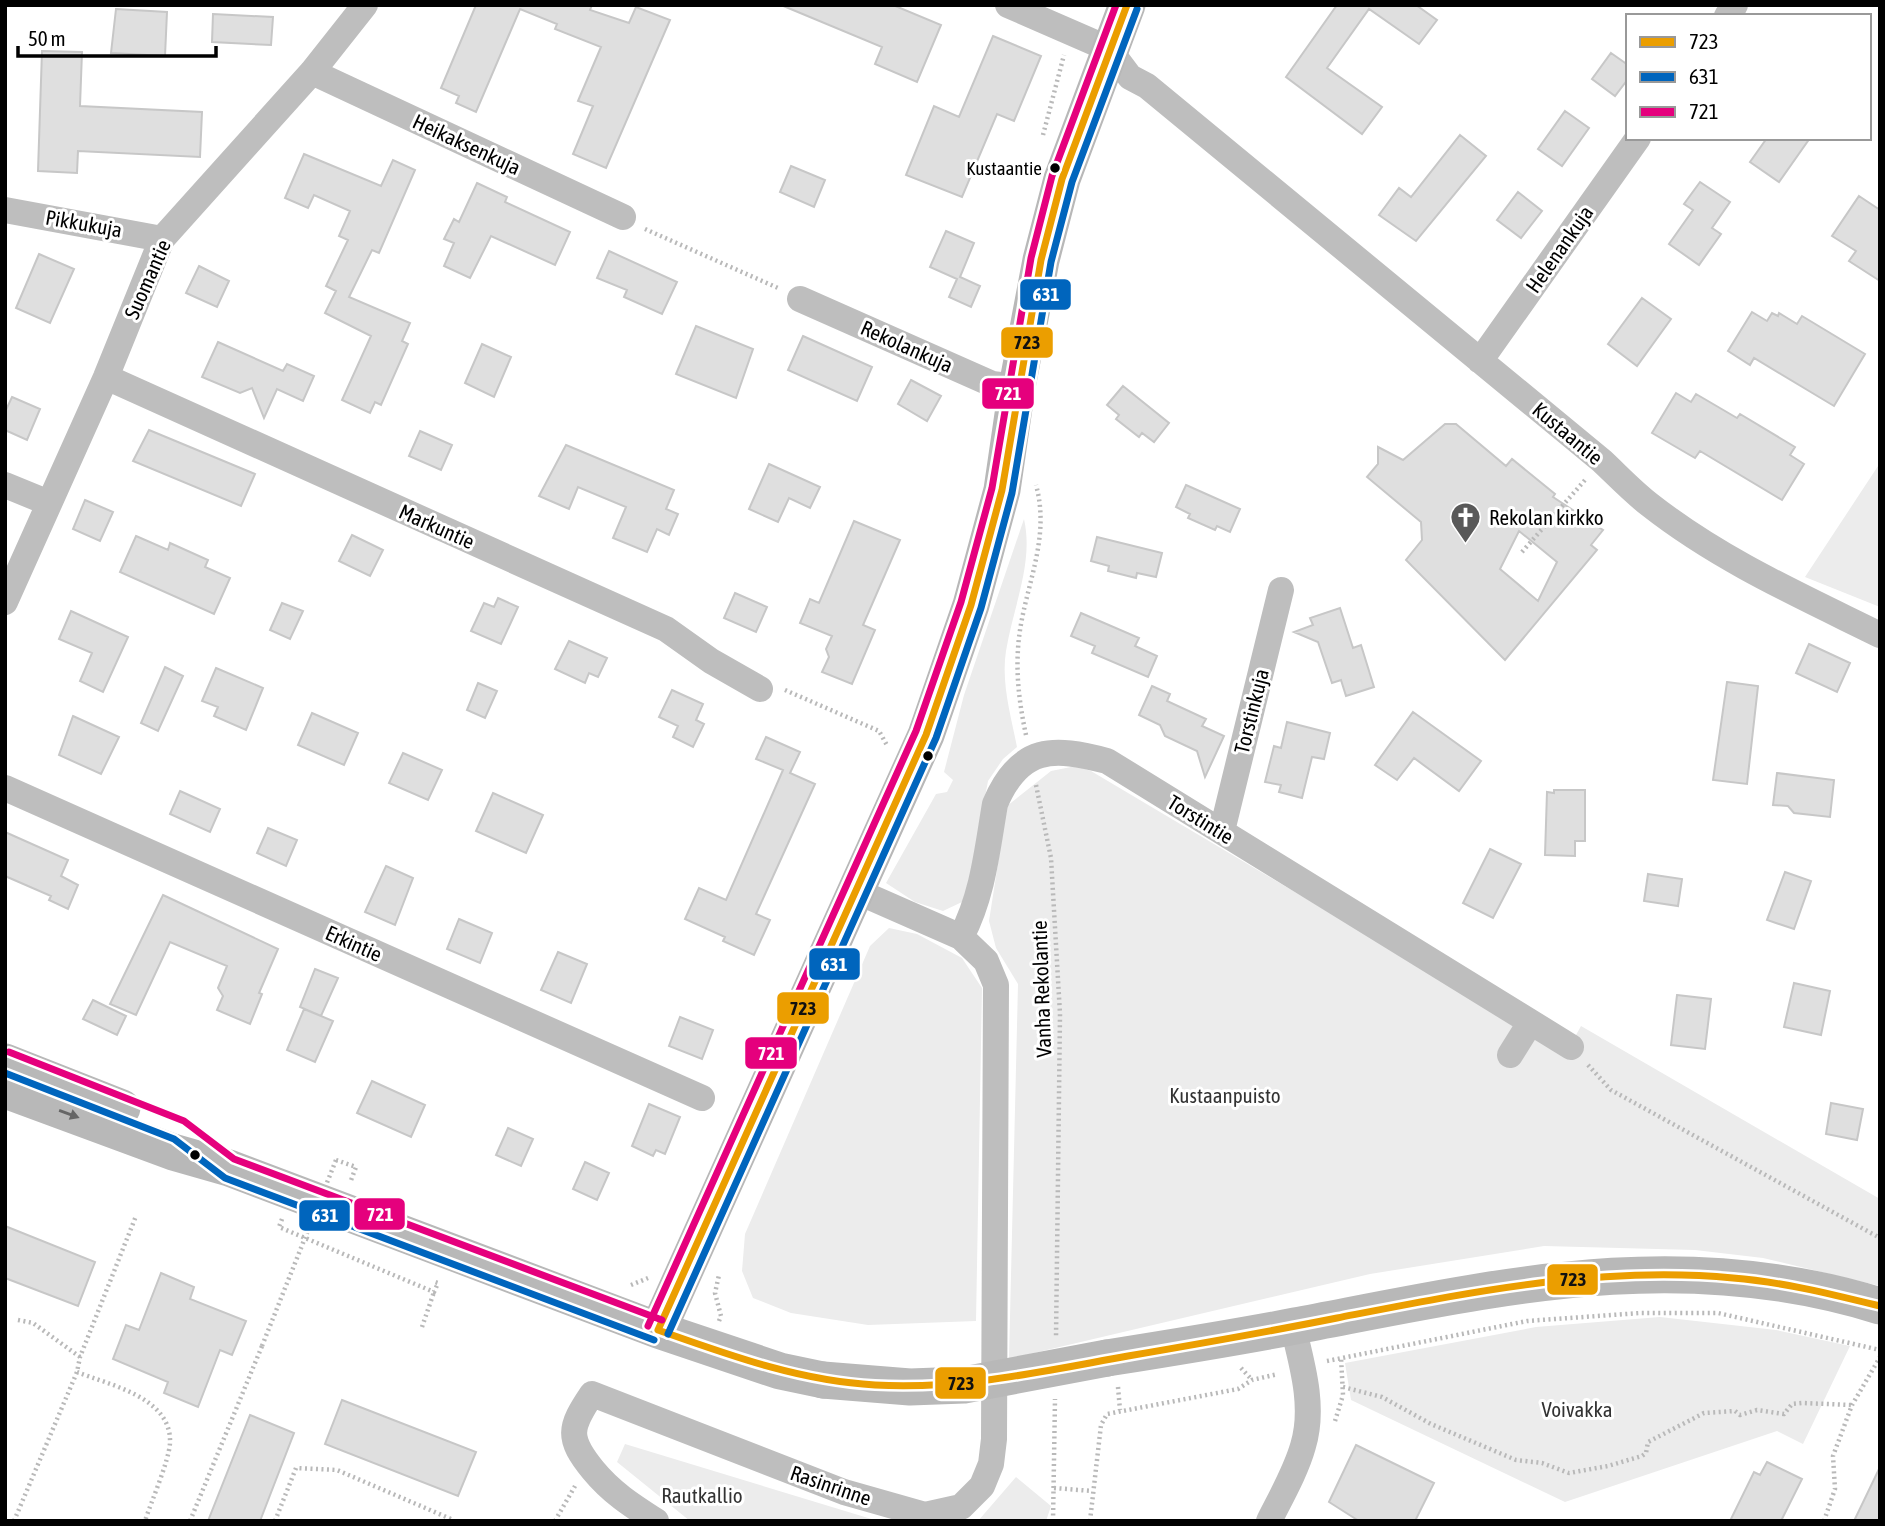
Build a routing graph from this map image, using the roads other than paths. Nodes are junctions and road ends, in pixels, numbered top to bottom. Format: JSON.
{"nodes":[{"id":1,"x":365,"y":5,"type":"edge"},
{"id":2,"x":1008,"y":5,"type":"edge"},
{"id":3,"x":1127,"y":5,"type":"edge"},
{"id":4,"x":1109,"y":49,"type":"junction"},
{"id":5,"x":312,"y":72,"type":"junction"},
{"id":6,"x":1637,"y":140,"type":"edge"},
{"id":7,"x":5,"y":210,"type":"edge"},
{"id":8,"x":623,"y":217,"type":"road end"},
{"id":9,"x":162,"y":239,"type":"junction"},
{"id":10,"x":800,"y":299,"type":"road end"},
{"id":11,"x":1480,"y":361,"type":"junction"},
{"id":12,"x":106,"y":376,"type":"junction"},
{"id":13,"x":1017,"y":387,"type":"junction"},
{"id":14,"x":5,"y":485,"type":"edge"},
{"id":15,"x":49,"y":503,"type":"junction"},
{"id":16,"x":1280,"y":590,"type":"dead end"},
{"id":17,"x":5,"y":602,"type":"edge"},
{"id":18,"x":1880,"y":635,"type":"edge"},
{"id":19,"x":760,"y":689,"type":"road end"},
{"id":20,"x":5,"y":788,"type":"edge"},
{"id":21,"x":1222,"y":831,"type":"junction"},
{"id":22,"x":854,"y":890,"type":"junction"},
{"id":23,"x":961,"y":937,"type":"junction"},
{"id":24,"x":1530,"y":1023,"type":"junction"},
{"id":25,"x":1571,"y":1046,"type":"road end"},
{"id":26,"x":1510,"y":1055,"type":"dead end"},
{"id":27,"x":5,"y":1062,"type":"edge"},
{"id":28,"x":5,"y":1090,"type":"edge"},
{"id":29,"x":702,"y":1098,"type":"dead end"},
{"id":30,"x":229,"y":1168,"type":"junction"},
{"id":31,"x":1880,"y":1306,"type":"edge"},
{"id":32,"x":1293,"y":1327,"type":"junction"},
{"id":33,"x":658,"y":1330,"type":"junction"},
{"id":34,"x":656,"y":1521,"type":"edge"},
{"id":35,"x":1269,"y":1521,"type":"edge"}],
"edges":[{"from":1,"to":5,"type":"street","name":"Suomantie"},
{"from":2,"to":4,"type":"street","name":"Kustaantie"},
{"from":3,"to":4,"type":"main road"},
{"from":4,"to":11,"type":"street","name":"Kustaantie"},
{"from":4,"to":13,"type":"main road"},
{"from":5,"to":8,"type":"street","name":"Heikaksenkuja"},
{"from":5,"to":9,"type":"street","name":"Suomantie"},
{"from":6,"to":11,"type":"street","name":"Helenankuja"},
{"from":7,"to":9,"type":"street","name":"Pikkukuja"},
{"from":9,"to":12,"type":"street","name":"Suomantie"},
{"from":10,"to":13,"type":"street","name":"Rekolankuja"},
{"from":11,"to":18,"type":"street","name":"Kustaantie"},
{"from":12,"to":15,"type":"street","name":"Suomantie"},
{"from":12,"to":19,"type":"street","name":"Markuntie"},
{"from":13,"to":22,"type":"main road"},
{"from":14,"to":15,"type":"street"},
{"from":15,"to":17,"type":"street","name":"Suomantie"},
{"from":16,"to":21,"type":"street","name":"Torstinkuja"},
{"from":20,"to":29,"type":"street","name":"Erkintie"},
{"from":21,"to":23,"type":"street","name":"Torstintie"},
{"from":21,"to":24,"type":"street","name":"Torstintie"},
{"from":22,"to":23,"type":"street","name":"Rasinrinne"},
{"from":22,"to":33,"type":"main road"},
{"from":23,"to":34,"type":"street","name":"Rasinrinne"},
{"from":24,"to":25,"type":"street","name":"Torstintie"},
{"from":24,"to":26,"type":"street"},
{"from":27,"to":30,"type":"main road"},
{"from":28,"to":30,"type":"main road","one_way":true},
{"from":30,"to":33,"type":"main road"},
{"from":31,"to":32,"type":"main road"},
{"from":32,"to":33,"type":"main road","bridge":true},
{"from":32,"to":35,"type":"street"}]}
